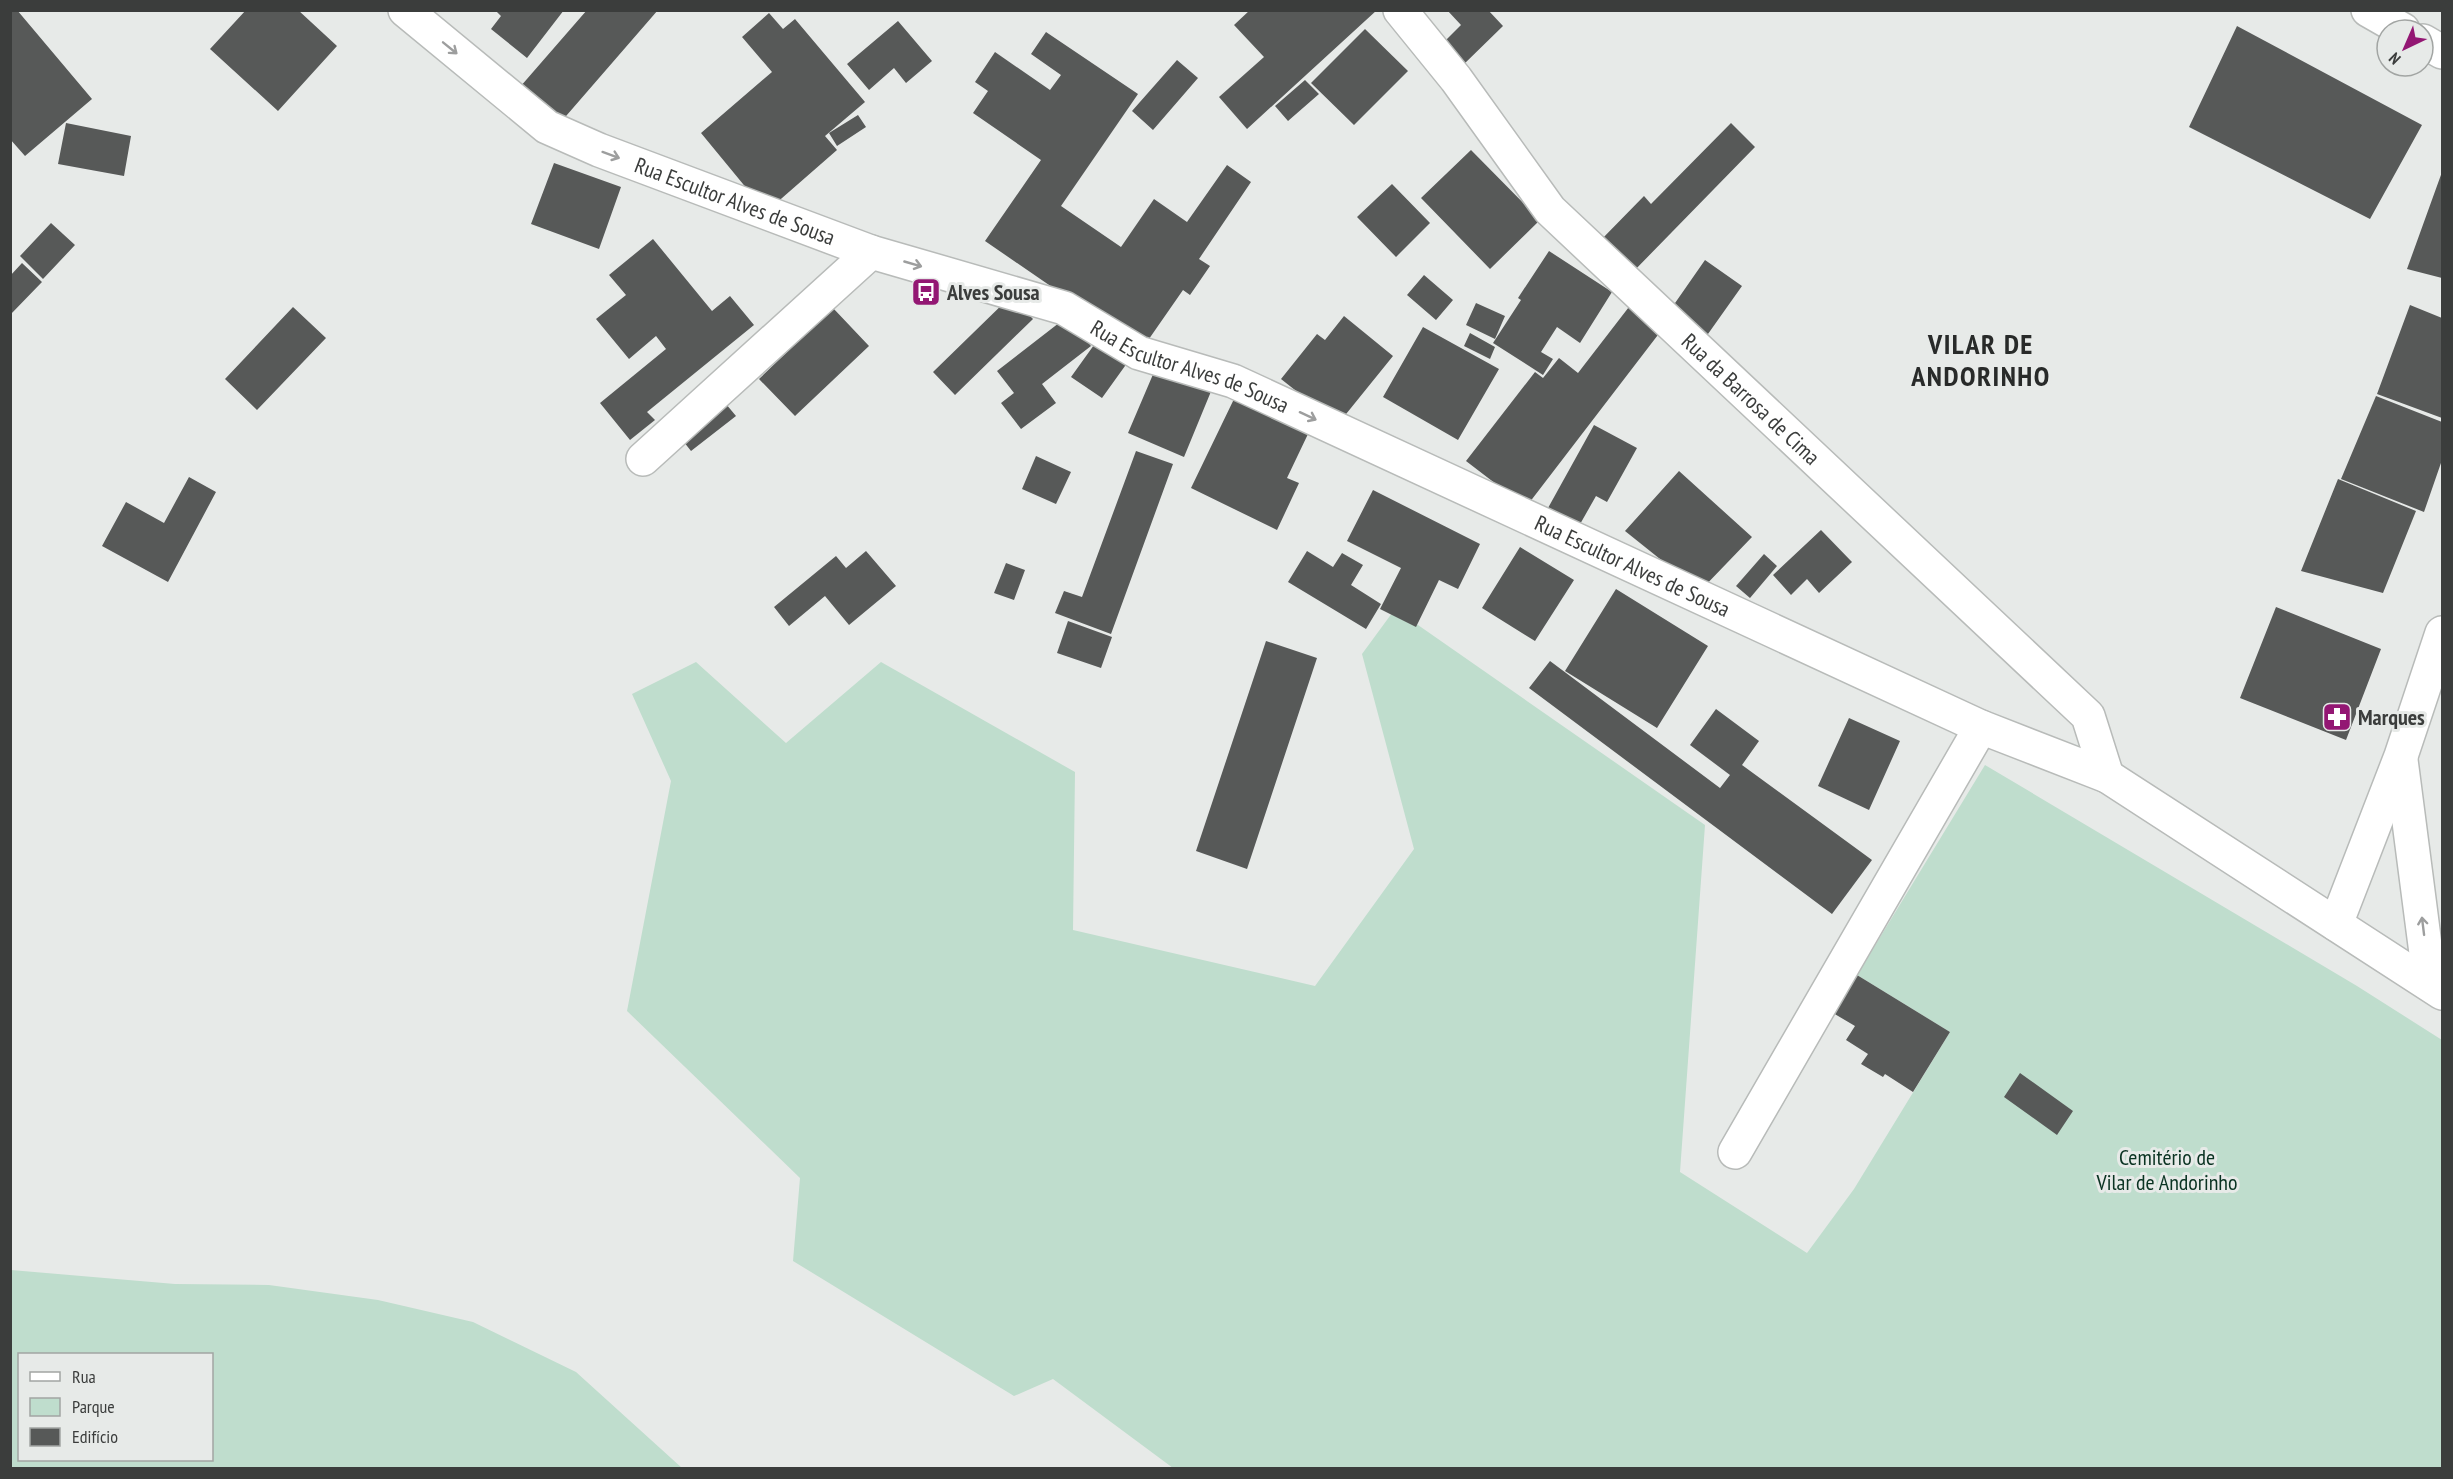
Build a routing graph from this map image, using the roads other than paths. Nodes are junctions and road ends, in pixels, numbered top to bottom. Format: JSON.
{"nodes":[{"id":1,"x":405,"y":10,"type":"edge"},
{"id":2,"x":1400,"y":10,"type":"edge"},
{"id":3,"x":2368,"y":10,"type":"edge"},
{"id":4,"x":2382,"y":18,"type":"edge"},
{"id":5,"x":871,"y":252,"type":"junction"},
{"id":6,"x":643,"y":459,"type":"dead end"},
{"id":7,"x":2442,"y":633,"type":"edge"},
{"id":8,"x":1981,"y":728,"type":"junction"},
{"id":9,"x":2400,"y":756,"type":"junction"},
{"id":10,"x":2107,"y":776,"type":"junction"},
{"id":11,"x":2336,"y":924,"type":"junction"},
{"id":12,"x":2436,"y":989,"type":"edge"},
{"id":13,"x":1735,"y":1152,"type":"dead end"}],
"edges":[{"from":1,"to":5,"type":"street","name":"Rua Escultor Alves de Sousa","one_way":true},
{"from":2,"to":10,"type":"street","name":"Rua da Barrosa de Cima"},
{"from":3,"to":4,"type":"street"},
{"from":5,"to":6,"type":"street"},
{"from":5,"to":8,"type":"street","name":"Rua Escultor Alves de Sousa","one_way":true},
{"from":7,"to":9,"type":"street"},
{"from":8,"to":10,"type":"street","name":"Rua Escultor Alves de Sousa"},
{"from":8,"to":13,"type":"street"},
{"from":9,"to":11,"type":"street"},
{"from":12,"to":9,"type":"street","one_way":true},
{"from":10,"to":11,"type":"street","name":"Rua Escultor Alves de Sousa"},
{"from":11,"to":12,"type":"street"}]}
